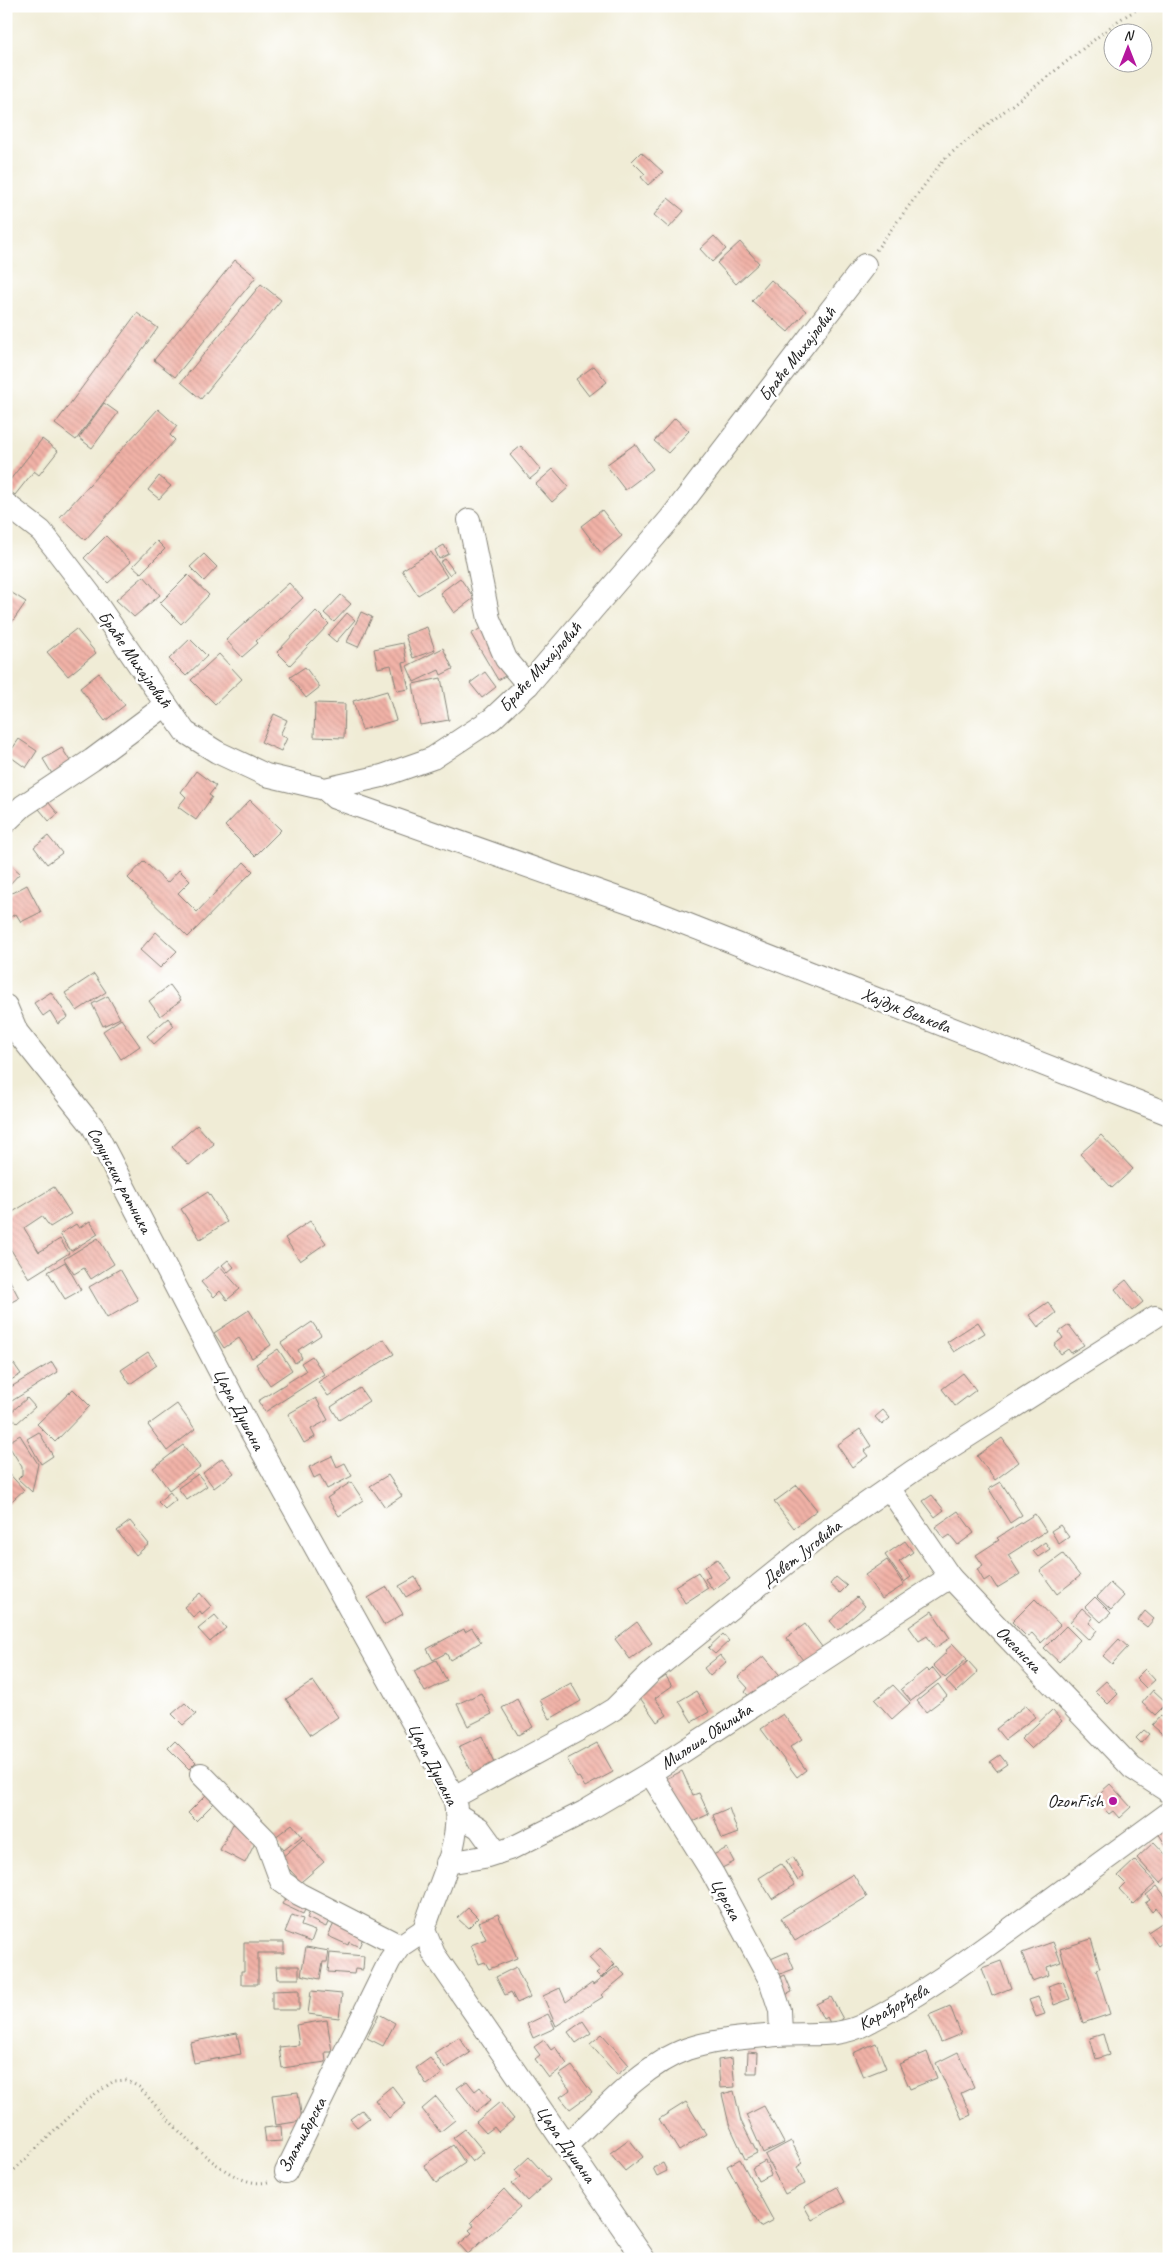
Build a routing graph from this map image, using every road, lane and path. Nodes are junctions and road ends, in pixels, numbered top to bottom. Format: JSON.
{"nodes":[{"id":1,"x":1143,"y":6,"type":"edge"},
{"id":2,"x":865,"y":265,"type":"joint"},
{"id":3,"x":6,"y":504,"type":"edge"},
{"id":4,"x":469,"y":520,"type":"dead end"},
{"id":5,"x":528,"y":685,"type":"junction"},
{"id":6,"x":166,"y":705,"type":"junction"},
{"id":7,"x":325,"y":789,"type":"junction"},
{"id":8,"x":6,"y":822,"type":"edge"},
{"id":9,"x":6,"y":1006,"type":"edge"},
{"id":10,"x":1169,"y":1114,"type":"edge"},
{"id":11,"x":175,"y":1286,"type":"joint"},
{"id":12,"x":1155,"y":1317,"type":"dead end"},
{"id":13,"x":889,"y":1488,"type":"junction"},
{"id":14,"x":950,"y":1577,"type":"junction"},
{"id":15,"x":650,"y":1773,"type":"junction"},
{"id":16,"x":201,"y":1774,"type":"dead end"},
{"id":17,"x":1169,"y":1792,"type":"edge"},
{"id":18,"x":456,"y":1806,"type":"junction"},
{"id":19,"x":1169,"y":1813,"type":"edge"},
{"id":20,"x":496,"y":1853,"type":"junction"},
{"id":21,"x":447,"y":1863,"type":"junction"},
{"id":22,"x":424,"y":1930,"type":"junction"},
{"id":23,"x":400,"y":1946,"type":"junction"},
{"id":24,"x":781,"y":2034,"type":"junction"},
{"id":25,"x":567,"y":2145,"type":"junction"},
{"id":26,"x":286,"y":2172,"type":"joint"},
{"id":27,"x":6,"y":2182,"type":"edge"},
{"id":28,"x":644,"y":2259,"type":"edge"}],
"edges":[{"from":1,"to":2,"type":"path"},
{"from":2,"to":5,"type":"street","name":"Браће Михајловић"},
{"from":3,"to":6,"type":"street","name":"Браће Михајловић"},
{"from":4,"to":5,"type":"street"},
{"from":5,"to":7,"type":"street","name":"Браће Михајловић"},
{"from":6,"to":7,"type":"street","name":"Браће Михајловић"},
{"from":6,"to":8,"type":"street"},
{"from":7,"to":10,"type":"street","name":"Хајдук Вељкова"},
{"from":9,"to":11,"type":"street","name":"Солунских ратника"},
{"from":11,"to":18,"type":"street","name":"Цара Душана"},
{"from":12,"to":13,"type":"street","name":"Девет Југовића"},
{"from":13,"to":14,"type":"street","name":"Океанска"},
{"from":13,"to":18,"type":"street","name":"Девет Југовића"},
{"from":14,"to":15,"type":"street","name":"Милоша Обилића"},
{"from":14,"to":17,"type":"street","name":"Океанска"},
{"from":15,"to":20,"type":"street","name":"Милоша Обилића"},
{"from":15,"to":24,"type":"street","name":"Церска"},
{"from":16,"to":23,"type":"street"},
{"from":18,"to":20,"type":"street"},
{"from":18,"to":21,"type":"street","name":"Цара Душана"},
{"from":19,"to":24,"type":"street","name":"Карађорђева"},
{"from":20,"to":21,"type":"street","name":"Милоша Обилића"},
{"from":21,"to":22,"type":"street","name":"Цара Душана"},
{"from":22,"to":23,"type":"street","name":"Златиборска"},
{"from":22,"to":25,"type":"street","name":"Цара Душана"},
{"from":23,"to":26,"type":"street","name":"Златиборска"},
{"from":24,"to":25,"type":"street","name":"Карађорђева"},
{"from":25,"to":28,"type":"street","name":"Цара Душана"},
{"from":26,"to":27,"type":"path","name":"Златиборска"}]}
